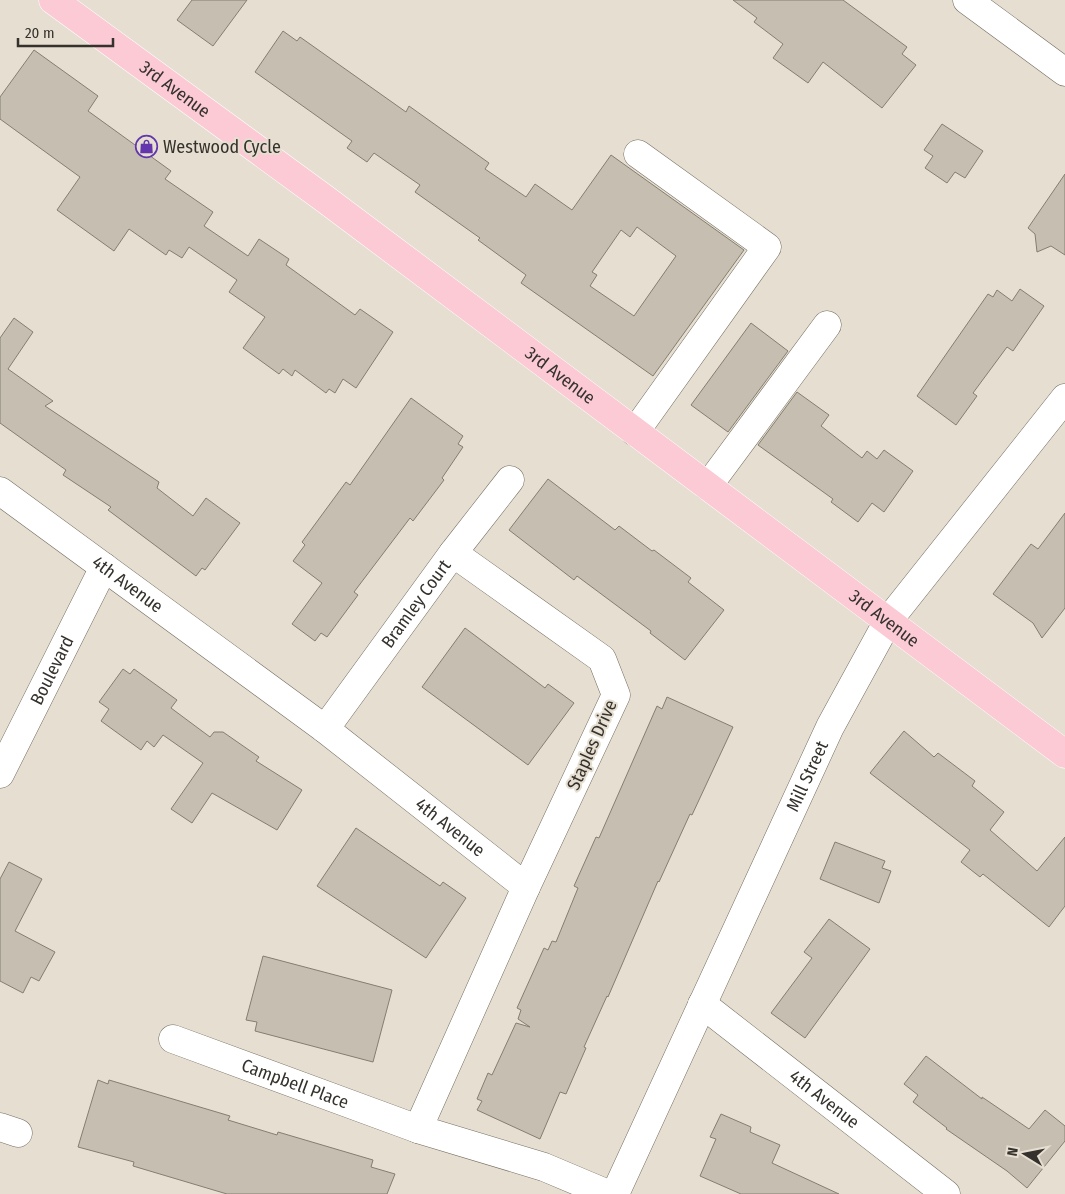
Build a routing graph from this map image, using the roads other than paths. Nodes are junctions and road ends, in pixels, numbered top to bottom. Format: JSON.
{"nodes":[{"id":1,"x":53,"y":0,"type":"edge"},
{"id":2,"x":967,"y":0,"type":"edge"},
{"id":3,"x":1065,"y":72,"type":"edge"},
{"id":4,"x":638,"y":154,"type":"dead end"},
{"id":5,"x":827,"y":325,"type":"dead end"},
{"id":6,"x":1065,"y":398,"type":"edge"},
{"id":7,"x":635,"y":432,"type":"junction"},
{"id":8,"x":510,"y":480,"type":"dead end"},
{"id":9,"x":708,"y":486,"type":"junction"},
{"id":10,"x":0,"y":491,"type":"edge"},
{"id":11,"x":453,"y":553,"type":"junction"},
{"id":12,"x":104,"y":567,"type":"junction"},
{"id":13,"x":888,"y":621,"type":"junction"},
{"id":14,"x":325,"y":729,"type":"junction"},
{"id":15,"x":1065,"y":754,"type":"edge"},
{"id":16,"x":0,"y":774,"type":"edge"},
{"id":17,"x":526,"y":886,"type":"junction"},
{"id":18,"x":702,"y":1004,"type":"junction"},
{"id":19,"x":173,"y":1039,"type":"dead end"},
{"id":20,"x":418,"y":1129,"type":"junction"},
{"id":21,"x":608,"y":1194,"type":"edge"},
{"id":22,"x":615,"y":1194,"type":"edge"},
{"id":23,"x":946,"y":1194,"type":"edge"}],
"edges":[{"from":1,"to":7,"type":"main road","name":"3rd Avenue"},
{"from":2,"to":3,"type":"street"},
{"from":4,"to":7,"type":"street"},
{"from":5,"to":9,"type":"street"},
{"from":6,"to":13,"type":"street","name":"Mill Street"},
{"from":7,"to":9,"type":"main road","name":"3rd Avenue"},
{"from":8,"to":11,"type":"street","name":"Bramley Court"},
{"from":9,"to":13,"type":"main road","name":"3rd Avenue"},
{"from":10,"to":12,"type":"street","name":"4th Avenue"},
{"from":11,"to":14,"type":"street","name":"Bramley Court"},
{"from":11,"to":17,"type":"street","name":"Staples Drive"},
{"from":12,"to":14,"type":"street","name":"4th Avenue"},
{"from":12,"to":16,"type":"street","name":"Boulevard"},
{"from":13,"to":15,"type":"main road","name":"3rd Avenue"},
{"from":13,"to":18,"type":"street","name":"Mill Street"},
{"from":14,"to":17,"type":"street","name":"4th Avenue"},
{"from":17,"to":20,"type":"street"},
{"from":18,"to":22,"type":"street","name":"Mill Street"},
{"from":18,"to":23,"type":"street","name":"4th Avenue"},
{"from":19,"to":20,"type":"street","name":"Campbell Place"},
{"from":20,"to":21,"type":"street"}]}
